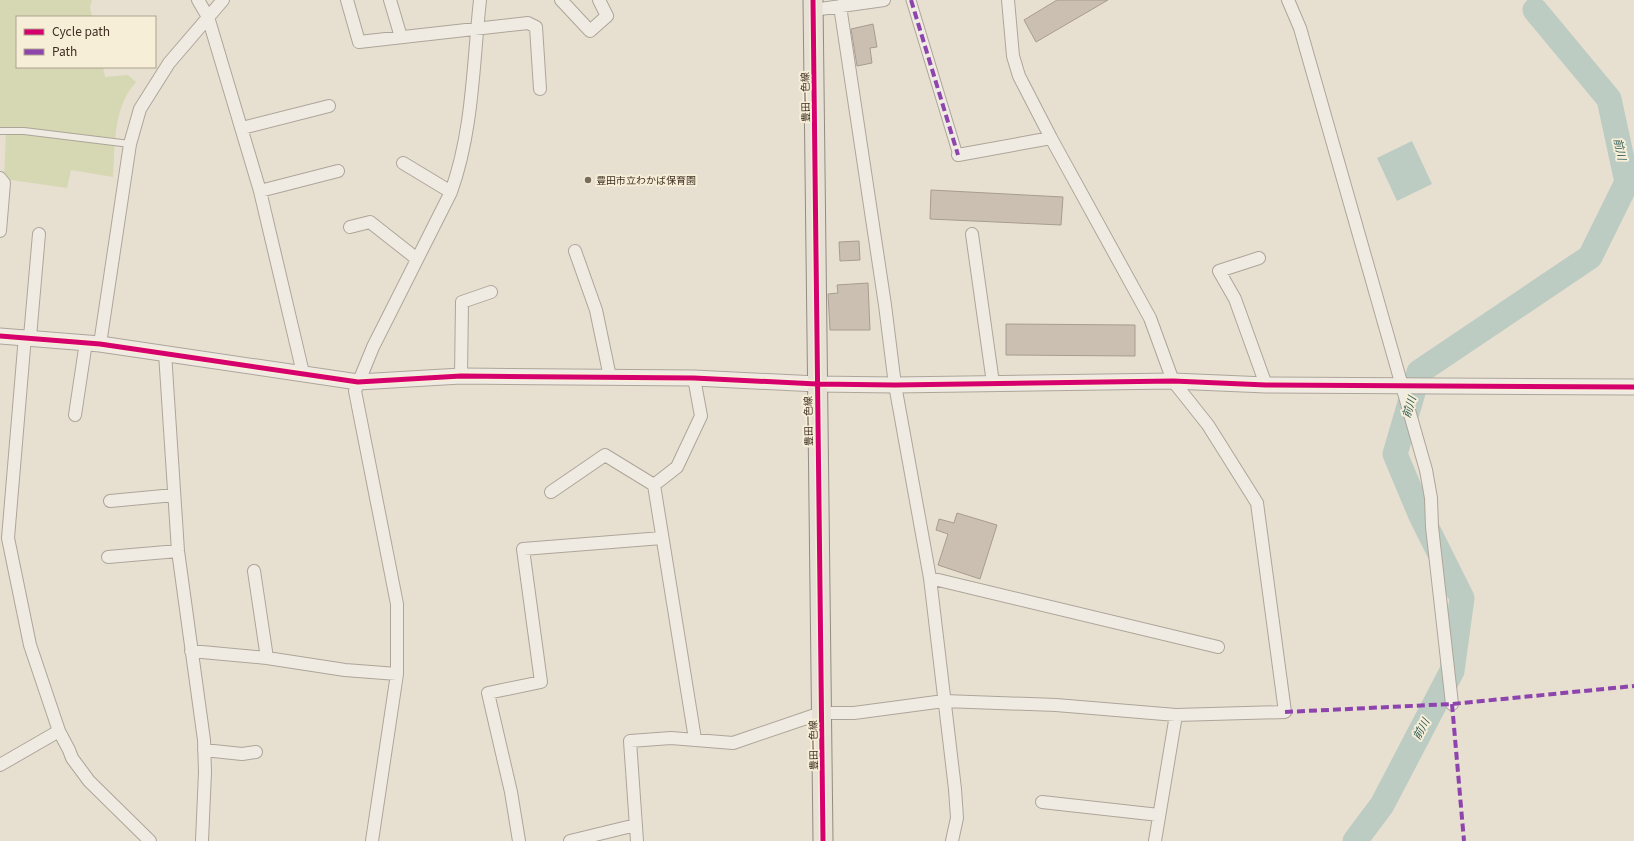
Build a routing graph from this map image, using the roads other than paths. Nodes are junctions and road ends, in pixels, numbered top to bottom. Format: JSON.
{"nodes":[{"id":1,"x":198,"y":0,"type":"edge"},
{"id":2,"x":224,"y":0,"type":"edge"},
{"id":3,"x":347,"y":0,"type":"edge"},
{"id":4,"x":390,"y":0,"type":"edge"},
{"id":5,"x":480,"y":0,"type":"edge"},
{"id":6,"x":561,"y":0,"type":"edge"},
{"id":7,"x":599,"y":0,"type":"edge"},
{"id":8,"x":884,"y":0,"type":"edge"},
{"id":9,"x":911,"y":0,"type":"edge"},
{"id":10,"x":1008,"y":0,"type":"edge"},
{"id":11,"x":1288,"y":0,"type":"edge"},
{"id":12,"x":813,"y":5,"type":"edge"},
{"id":13,"x":840,"y":6,"type":"junction"},
{"id":14,"x":208,"y":17,"type":"junction"},
{"id":15,"x":477,"y":27,"type":"junction"},
{"id":16,"x":400,"y":36,"type":"junction"},
{"id":17,"x":540,"y":89,"type":"dead end"},
{"id":18,"x":329,"y":106,"type":"dead end"},
{"id":19,"x":242,"y":128,"type":"junction"},
{"id":20,"x":0,"y":130,"type":"edge"},
{"id":21,"x":1051,"y":138,"type":"junction"},
{"id":22,"x":130,"y":144,"type":"junction"},
{"id":23,"x":958,"y":155,"type":"joint"},
{"id":24,"x":403,"y":163,"type":"dead end"},
{"id":25,"x":338,"y":170,"type":"dead end"},
{"id":26,"x":0,"y":178,"type":"edge"},
{"id":27,"x":260,"y":192,"type":"junction"},
{"id":28,"x":451,"y":192,"type":"junction"},
{"id":29,"x":350,"y":227,"type":"dead end"},
{"id":30,"x":0,"y":231,"type":"edge"},
{"id":31,"x":39,"y":234,"type":"dead end"},
{"id":32,"x":972,"y":234,"type":"dead end"},
{"id":33,"x":575,"y":251,"type":"dead end"},
{"id":34,"x":417,"y":258,"type":"junction"},
{"id":35,"x":1259,"y":258,"type":"dead end"},
{"id":36,"x":491,"y":292,"type":"dead end"},
{"id":37,"x":0,"y":336,"type":"edge"},
{"id":38,"x":28,"y":337,"type":"junction"},
{"id":39,"x":93,"y":343,"type":"junction"},
{"id":40,"x":165,"y":354,"type":"junction"},
{"id":41,"x":303,"y":373,"type":"junction"},
{"id":42,"x":461,"y":376,"type":"junction"},
{"id":43,"x":610,"y":377,"type":"junction"},
{"id":44,"x":694,"y":378,"type":"junction"},
{"id":45,"x":1173,"y":381,"type":"junction"},
{"id":46,"x":358,"y":382,"type":"junction"},
{"id":47,"x":993,"y":382,"type":"junction"},
{"id":48,"x":816,"y":384,"type":"junction"},
{"id":49,"x":895,"y":385,"type":"junction"},
{"id":50,"x":1266,"y":385,"type":"junction"},
{"id":51,"x":1402,"y":386,"type":"junction"},
{"id":52,"x":1634,"y":387,"type":"edge"},
{"id":53,"x":75,"y":415,"type":"dead end"},
{"id":54,"x":654,"y":485,"type":"junction"},
{"id":55,"x":552,"y":492,"type":"dead end"},
{"id":56,"x":174,"y":495,"type":"junction"},
{"id":57,"x":110,"y":501,"type":"dead end"},
{"id":58,"x":662,"y":538,"type":"junction"},
{"id":59,"x":178,"y":551,"type":"junction"},
{"id":60,"x":108,"y":557,"type":"dead end"},
{"id":61,"x":254,"y":571,"type":"dead end"},
{"id":62,"x":930,"y":578,"type":"junction"},
{"id":63,"x":1218,"y":648,"type":"dead end"},
{"id":64,"x":191,"y":651,"type":"junction"},
{"id":65,"x":267,"y":658,"type":"junction"},
{"id":66,"x":396,"y":674,"type":"junction"},
{"id":67,"x":944,"y":701,"type":"junction"},
{"id":68,"x":1452,"y":704,"type":"dead end"},
{"id":69,"x":821,"y":713,"type":"junction"},
{"id":70,"x":1176,"y":715,"type":"junction"},
{"id":71,"x":59,"y":731,"type":"junction"},
{"id":72,"x":695,"y":739,"type":"junction"},
{"id":73,"x":204,"y":750,"type":"junction"},
{"id":74,"x":256,"y":752,"type":"dead end"},
{"id":75,"x":0,"y":765,"type":"edge"},
{"id":76,"x":1042,"y":802,"type":"dead end"},
{"id":77,"x":1160,"y":815,"type":"junction"},
{"id":78,"x":636,"y":825,"type":"junction"},
{"id":79,"x":150,"y":841,"type":"edge"},
{"id":80,"x":202,"y":841,"type":"edge"},
{"id":81,"x":372,"y":841,"type":"edge"},
{"id":82,"x":519,"y":841,"type":"edge"},
{"id":83,"x":570,"y":841,"type":"edge"},
{"id":84,"x":637,"y":841,"type":"edge"},
{"id":85,"x":823,"y":841,"type":"edge"},
{"id":86,"x":952,"y":841,"type":"edge"},
{"id":87,"x":1155,"y":841,"type":"edge"}],
"edges":[{"from":1,"to":14,"type":"street"},
{"from":2,"to":14,"type":"street"},
{"from":3,"to":16,"type":"street"},
{"from":4,"to":16,"type":"street"},
{"from":5,"to":15,"type":"street"},
{"from":6,"to":7,"type":"street"},
{"from":8,"to":13,"type":"street"},
{"from":9,"to":23,"type":"street"},
{"from":10,"to":21,"type":"street"},
{"from":11,"to":51,"type":"street"},
{"from":12,"to":13,"type":"street"},
{"from":12,"to":48,"type":"main road","name":"豊田一色線"},
{"from":13,"to":49,"type":"street"},
{"from":14,"to":19,"type":"street"},
{"from":14,"to":22,"type":"street"},
{"from":15,"to":16,"type":"street"},
{"from":15,"to":17,"type":"street"},
{"from":15,"to":28,"type":"street"},
{"from":18,"to":19,"type":"street"},
{"from":19,"to":27,"type":"street"},
{"from":20,"to":22,"type":"lane"},
{"from":21,"to":23,"type":"street"},
{"from":21,"to":45,"type":"street"},
{"from":22,"to":39,"type":"street"},
{"from":24,"to":28,"type":"street"},
{"from":25,"to":27,"type":"street"},
{"from":26,"to":30,"type":"street"},
{"from":27,"to":41,"type":"street"},
{"from":28,"to":34,"type":"street"},
{"from":29,"to":34,"type":"street"},
{"from":31,"to":38,"type":"street"},
{"from":32,"to":47,"type":"street"},
{"from":33,"to":43,"type":"street"},
{"from":34,"to":46,"type":"street"},
{"from":35,"to":50,"type":"street"},
{"from":36,"to":42,"type":"street"},
{"from":37,"to":38,"type":"street"},
{"from":38,"to":39,"type":"street"},
{"from":38,"to":71,"type":"street"},
{"from":39,"to":40,"type":"street"},
{"from":39,"to":53,"type":"street"},
{"from":40,"to":41,"type":"street"},
{"from":40,"to":56,"type":"street"},
{"from":41,"to":46,"type":"street"},
{"from":42,"to":43,"type":"street"},
{"from":42,"to":46,"type":"street"},
{"from":43,"to":44,"type":"street"},
{"from":44,"to":48,"type":"street"},
{"from":44,"to":54,"type":"street"},
{"from":45,"to":47,"type":"street"},
{"from":45,"to":50,"type":"street"},
{"from":45,"to":70,"type":"street"},
{"from":46,"to":66,"type":"street"},
{"from":47,"to":49,"type":"street"},
{"from":48,"to":49,"type":"street"},
{"from":48,"to":69,"type":"main road","name":"豊田一色線"},
{"from":49,"to":62,"type":"street"},
{"from":50,"to":51,"type":"street"},
{"from":51,"to":52,"type":"street"},
{"from":51,"to":68,"type":"street"},
{"from":54,"to":55,"type":"street"},
{"from":54,"to":58,"type":"street"},
{"from":56,"to":57,"type":"street"},
{"from":56,"to":59,"type":"street"},
{"from":58,"to":72,"type":"street"},
{"from":58,"to":82,"type":"street"},
{"from":59,"to":60,"type":"street"},
{"from":59,"to":64,"type":"street"},
{"from":61,"to":65,"type":"street"},
{"from":62,"to":63,"type":"street"},
{"from":62,"to":67,"type":"street"},
{"from":64,"to":65,"type":"street"},
{"from":64,"to":73,"type":"street"},
{"from":65,"to":66,"type":"street"},
{"from":66,"to":81,"type":"street"},
{"from":67,"to":69,"type":"street"},
{"from":67,"to":70,"type":"street"},
{"from":67,"to":86,"type":"street"},
{"from":69,"to":72,"type":"street"},
{"from":69,"to":85,"type":"main road","name":"豊田一色線"},
{"from":70,"to":77,"type":"street"},
{"from":71,"to":75,"type":"street"},
{"from":71,"to":79,"type":"street"},
{"from":72,"to":78,"type":"street"},
{"from":73,"to":74,"type":"street"},
{"from":73,"to":80,"type":"street"},
{"from":76,"to":77,"type":"street"},
{"from":77,"to":87,"type":"street"},
{"from":78,"to":83,"type":"street"},
{"from":78,"to":84,"type":"street"}]}
